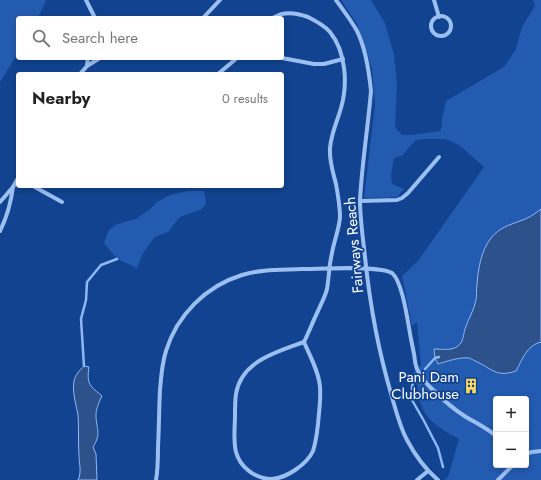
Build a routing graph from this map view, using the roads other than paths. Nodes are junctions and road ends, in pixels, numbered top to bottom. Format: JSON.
{"nodes":[{"id":1,"x":86,"y":0,"type":"edge"},
{"id":2,"x":220,"y":0,"type":"edge"},
{"id":3,"x":336,"y":0,"type":"edge"},
{"id":4,"x":434,"y":0,"type":"edge"},
{"id":5,"x":94,"y":16,"type":"edge"},
{"id":6,"x":205,"y":16,"type":"edge"},
{"id":7,"x":276,"y":16,"type":"edge"},
{"id":8,"x":439,"y":17,"type":"junction"},
{"id":9,"x":284,"y":58,"type":"edge"},
{"id":10,"x":343,"y":59,"type":"junction"},
{"id":11,"x":88,"y":60,"type":"edge"},
{"id":12,"x":97,"y":60,"type":"edge"},
{"id":13,"x":235,"y":60,"type":"edge"},
{"id":14,"x":87,"y":66,"type":"junction"},
{"id":15,"x":82,"y":72,"type":"edge"},
{"id":16,"x":220,"y":72,"type":"edge"},
{"id":17,"x":440,"y":157,"type":"dead end"},
{"id":18,"x":16,"y":182,"type":"edge"},
{"id":19,"x":13,"y":187,"type":"junction"},
{"id":20,"x":38,"y":188,"type":"edge"},
{"id":21,"x":360,"y":201,"type":"junction"},
{"id":22,"x":0,"y":202,"type":"edge"},
{"id":23,"x":62,"y":202,"type":"dead end"},
{"id":24,"x":10,"y":206,"type":"junction"},
{"id":25,"x":2,"y":223,"type":"edge"},
{"id":26,"x":0,"y":231,"type":"edge"},
{"id":27,"x":366,"y":268,"type":"junction"},
{"id":28,"x":329,"y":269,"type":"junction"},
{"id":29,"x":304,"y":342,"type":"junction"},
{"id":30,"x":493,"y":433,"type":"edge"},
{"id":31,"x":541,"y":451,"type":"edge"},
{"id":32,"x":529,"y":453,"type":"edge"},
{"id":33,"x":510,"y":468,"type":"edge"},
{"id":34,"x":428,"y":471,"type":"junction"},
{"id":35,"x":156,"y":480,"type":"edge"},
{"id":36,"x":417,"y":480,"type":"edge"},
{"id":37,"x":438,"y":480,"type":"edge"},
{"id":38,"x":498,"y":480,"type":"edge"}],
"edges":[{"from":1,"to":5,"type":"street"},
{"from":2,"to":6,"type":"street"},
{"from":3,"to":21,"type":"street","name":"Fairways Reach"},
{"from":4,"to":8,"type":"street"},
{"from":7,"to":10,"type":"street"},
{"from":8,"to":8,"type":"street"},
{"from":9,"to":10,"type":"street"},
{"from":10,"to":28,"type":"street"},
{"from":11,"to":14,"type":"street"},
{"from":12,"to":14,"type":"street"},
{"from":13,"to":16,"type":"street"},
{"from":14,"to":15,"type":"street"},
{"from":17,"to":21,"type":"street"},
{"from":18,"to":19,"type":"street"},
{"from":19,"to":22,"type":"street"},
{"from":19,"to":24,"type":"street"},
{"from":20,"to":23,"type":"street"},
{"from":21,"to":27,"type":"street","name":"Fairways Reach"},
{"from":22,"to":24,"type":"street"},
{"from":24,"to":25,"type":"street"},
{"from":25,"to":26,"type":"street"},
{"from":27,"to":28,"type":"street"},
{"from":27,"to":30,"type":"street"},
{"from":27,"to":34,"type":"street","name":"Fairways Reach"},
{"from":28,"to":29,"type":"street"},
{"from":28,"to":35,"type":"street"},
{"from":29,"to":29,"type":"street"},
{"from":31,"to":32,"type":"street"},
{"from":33,"to":38,"type":"street"},
{"from":34,"to":36,"type":"street"},
{"from":34,"to":37,"type":"street","name":"Fairways Reach"}]}
